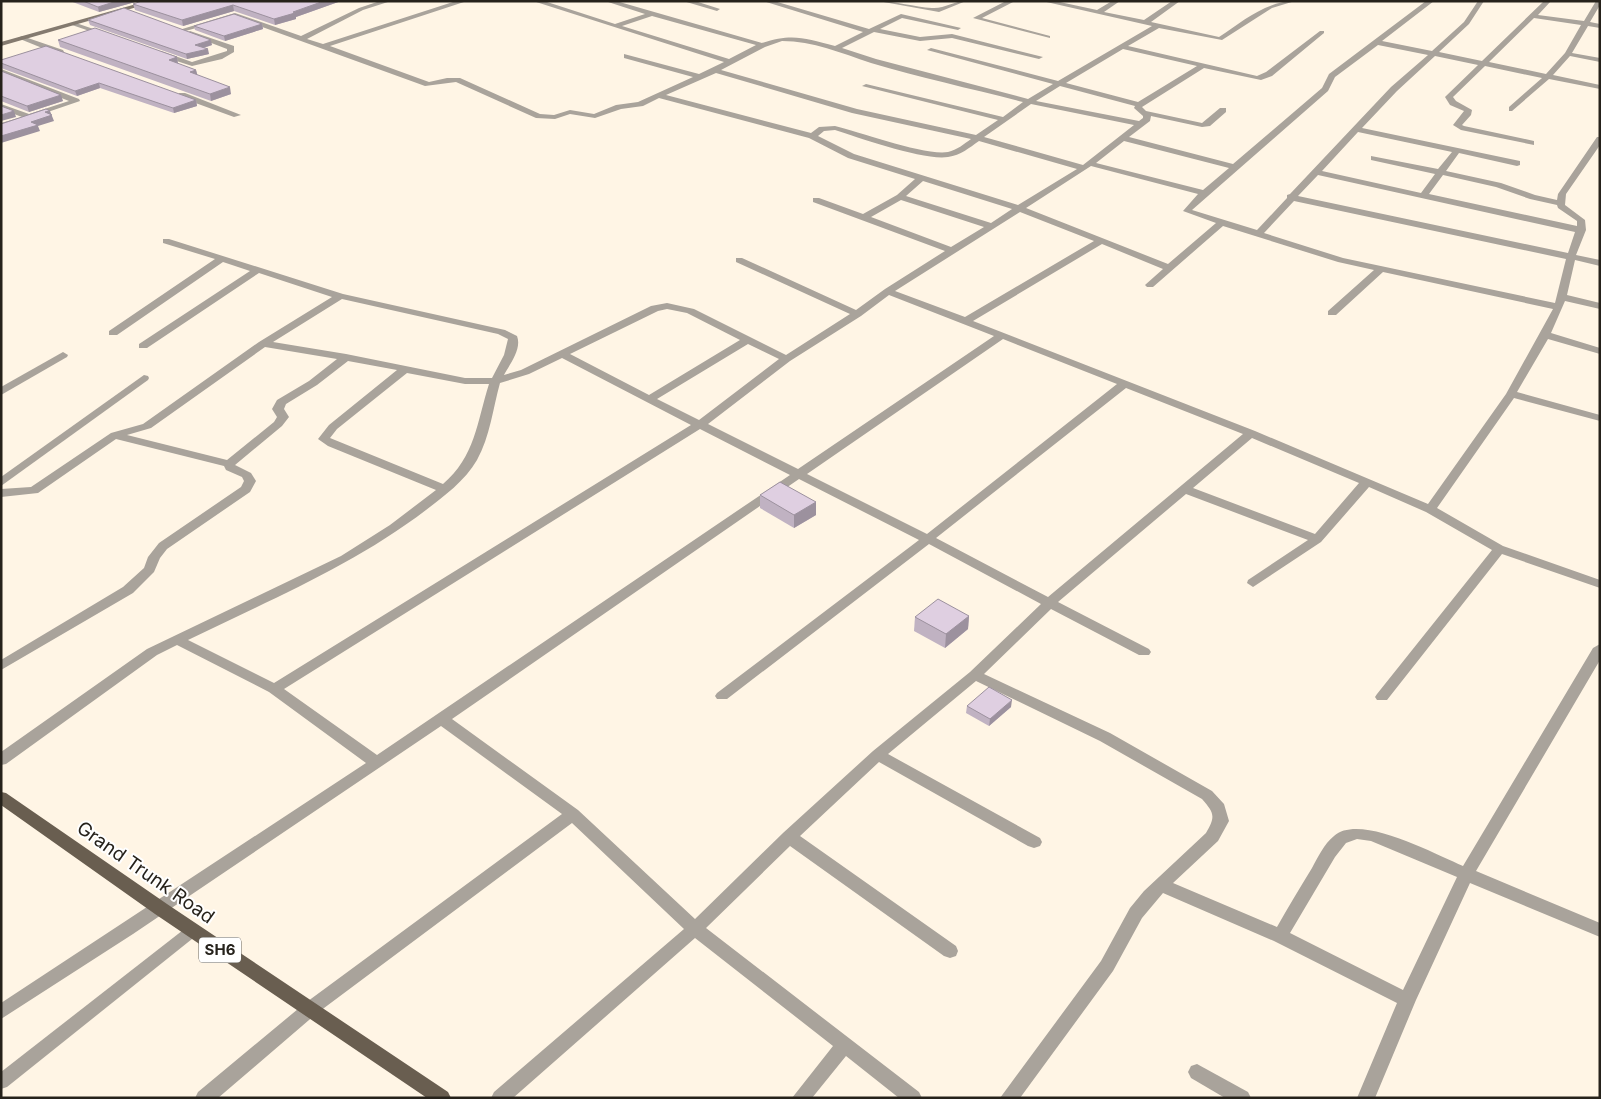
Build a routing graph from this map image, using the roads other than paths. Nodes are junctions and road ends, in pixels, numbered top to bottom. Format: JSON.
{"nodes":[{"id":1,"x":155,"y":1,"type":"edge"},
{"id":2,"x":357,"y":1,"type":"edge"},
{"id":3,"x":388,"y":1,"type":"edge"},
{"id":4,"x":464,"y":1,"type":"edge"},
{"id":5,"x":536,"y":1,"type":"edge"},
{"id":6,"x":608,"y":1,"type":"edge"},
{"id":7,"x":686,"y":1,"type":"edge"},
{"id":8,"x":766,"y":1,"type":"edge"},
{"id":9,"x":881,"y":1,"type":"edge"},
{"id":10,"x":963,"y":1,"type":"edge"},
{"id":11,"x":1012,"y":1,"type":"edge"},
{"id":12,"x":1045,"y":1,"type":"edge"},
{"id":13,"x":1117,"y":1,"type":"edge"},
{"id":14,"x":1177,"y":1,"type":"edge"},
{"id":15,"x":1292,"y":1,"type":"edge"},
{"id":16,"x":1431,"y":1,"type":"edge"},
{"id":17,"x":1481,"y":1,"type":"edge"},
{"id":18,"x":1548,"y":1,"type":"edge"},
{"id":19,"x":1599,"y":1,"type":"edge"},
{"id":20,"x":1064,"y":3,"type":"edge"},
{"id":21,"x":371,"y":6,"type":"junction"},
{"id":22,"x":126,"y":9,"type":"junction"},
{"id":23,"x":717,"y":9,"type":"dead end"},
{"id":24,"x":135,"y":13,"type":"edge"},
{"id":25,"x":653,"y":13,"type":"junction"},
{"id":26,"x":1097,"y":13,"type":"junction"},
{"id":27,"x":1533,"y":16,"type":"junction"},
{"id":28,"x":967,"y":23,"type":"junction"},
{"id":29,"x":1145,"y":23,"type":"junction"},
{"id":30,"x":74,"y":24,"type":"junction"},
{"id":31,"x":1585,"y":24,"type":"junction"},
{"id":32,"x":616,"y":26,"type":"junction"},
{"id":33,"x":1157,"y":26,"type":"junction"},
{"id":34,"x":1600,"y":26,"type":"edge"},
{"id":35,"x":172,"y":27,"type":"edge"},
{"id":36,"x":182,"y":30,"type":"junction"},
{"id":37,"x":872,"y":30,"type":"junction"},
{"id":38,"x":1322,"y":32,"type":"dead end"},
{"id":39,"x":945,"y":36,"type":"junction"},
{"id":40,"x":1048,"y":37,"type":"dead end"},
{"id":41,"x":22,"y":38,"type":"junction"},
{"id":42,"x":302,"y":38,"type":"junction"},
{"id":43,"x":119,"y":39,"type":"edge"},
{"id":44,"x":1376,"y":42,"type":"junction"},
{"id":45,"x":1,"y":44,"type":"edge"},
{"id":46,"x":762,"y":45,"type":"junction"},
{"id":47,"x":324,"y":46,"type":"junction"},
{"id":48,"x":1122,"y":47,"type":"junction"},
{"id":49,"x":836,"y":48,"type":"junction"},
{"id":50,"x":931,"y":50,"type":"dead end"},
{"id":51,"x":156,"y":52,"type":"edge"},
{"id":52,"x":1433,"y":54,"type":"junction"},
{"id":53,"x":1568,"y":54,"type":"junction"},
{"id":54,"x":69,"y":55,"type":"edge"},
{"id":55,"x":627,"y":56,"type":"dead end"},
{"id":56,"x":1040,"y":57,"type":"dead end"},
{"id":57,"x":1600,"y":60,"type":"edge"},
{"id":58,"x":730,"y":62,"type":"junction"},
{"id":59,"x":1485,"y":64,"type":"junction"},
{"id":60,"x":1202,"y":66,"type":"junction"},
{"id":61,"x":715,"y":70,"type":"junction"},
{"id":62,"x":1,"y":71,"type":"edge"},
{"id":63,"x":700,"y":77,"type":"junction"},
{"id":64,"x":1547,"y":77,"type":"junction"},
{"id":65,"x":1061,"y":83,"type":"junction"},
{"id":66,"x":866,"y":86,"type":"dead end"},
{"id":67,"x":1600,"y":87,"type":"edge"},
{"id":68,"x":172,"y":92,"type":"edge"},
{"id":69,"x":660,"y":96,"type":"junction"},
{"id":70,"x":1030,"y":101,"type":"junction"},
{"id":71,"x":1,"y":106,"type":"edge"},
{"id":72,"x":1141,"y":108,"type":"junction"},
{"id":73,"x":1512,"y":109,"type":"dead end"},
{"id":74,"x":1222,"y":110,"type":"dead end"},
{"id":75,"x":237,"y":115,"type":"dead end"},
{"id":76,"x":30,"y":117,"type":"junction"},
{"id":77,"x":1002,"y":119,"type":"junction"},
{"id":78,"x":1141,"y":124,"type":"junction"},
{"id":79,"x":1,"y":126,"type":"edge"},
{"id":80,"x":1356,"y":129,"type":"junction"},
{"id":81,"x":812,"y":136,"type":"junction"},
{"id":82,"x":977,"y":138,"type":"junction"},
{"id":83,"x":1122,"y":138,"type":"junction"},
{"id":84,"x":1600,"y":139,"type":"edge"},
{"id":85,"x":1531,"y":142,"type":"dead end"},
{"id":86,"x":1457,"y":150,"type":"junction"},
{"id":87,"x":1374,"y":158,"type":"dead end"},
{"id":88,"x":1517,"y":163,"type":"dead end"},
{"id":89,"x":1086,"y":165,"type":"junction"},
{"id":90,"x":1236,"y":167,"type":"junction"},
{"id":91,"x":1315,"y":172,"type":"junction"},
{"id":92,"x":1440,"y":172,"type":"junction"},
{"id":93,"x":921,"y":178,"type":"junction"},
{"id":94,"x":1205,"y":193,"type":"junction"},
{"id":95,"x":1424,"y":195,"type":"junction"},
{"id":96,"x":900,"y":197,"type":"junction"},
{"id":97,"x":1290,"y":197,"type":"junction"},
{"id":98,"x":816,"y":200,"type":"dead end"},
{"id":99,"x":1561,"y":203,"type":"junction"},
{"id":100,"x":1018,"y":208,"type":"junction"},
{"id":101,"x":863,"y":218,"type":"junction"},
{"id":102,"x":1221,"y":223,"type":"junction"},
{"id":103,"x":992,"y":226,"type":"junction"},
{"id":104,"x":1581,"y":230,"type":"junction"},
{"id":105,"x":1258,"y":234,"type":"junction"},
{"id":106,"x":166,"y":241,"type":"dead end"},
{"id":107,"x":1101,"y":241,"type":"junction"},
{"id":108,"x":953,"y":252,"type":"junction"},
{"id":109,"x":1571,"y":257,"type":"junction"},
{"id":110,"x":223,"y":258,"type":"junction"},
{"id":111,"x":739,"y":260,"type":"dead end"},
{"id":112,"x":1600,"y":263,"type":"edge"},
{"id":113,"x":1170,"y":268,"type":"junction"},
{"id":114,"x":258,"y":269,"type":"junction"},
{"id":115,"x":1381,"y":269,"type":"junction"},
{"id":116,"x":1150,"y":285,"type":"dead end"},
{"id":117,"x":888,"y":291,"type":"junction"},
{"id":118,"x":340,"y":296,"type":"junction"},
{"id":119,"x":1560,"y":302,"type":"junction"},
{"id":120,"x":1600,"y":306,"type":"edge"},
{"id":121,"x":1332,"y":313,"type":"dead end"},
{"id":122,"x":857,"y":314,"type":"junction"},
{"id":123,"x":964,"y":322,"type":"junction"},
{"id":124,"x":113,"y":333,"type":"dead end"},
{"id":125,"x":1545,"y":335,"type":"junction"},
{"id":126,"x":1001,"y":336,"type":"junction"},
{"id":127,"x":747,"y":340,"type":"junction"},
{"id":128,"x":263,"y":344,"type":"junction"},
{"id":129,"x":143,"y":346,"type":"dead end"},
{"id":130,"x":1600,"y":351,"type":"edge"},
{"id":131,"x":562,"y":354,"type":"junction"},
{"id":132,"x":63,"y":355,"type":"dead end"},
{"id":133,"x":346,"y":357,"type":"junction"},
{"id":134,"x":786,"y":360,"type":"junction"},
{"id":135,"x":405,"y":369,"type":"junction"},
{"id":136,"x":144,"y":378,"type":"dead end"},
{"id":137,"x":496,"y":380,"type":"junction"},
{"id":138,"x":1123,"y":384,"type":"junction"},
{"id":139,"x":1,"y":392,"type":"edge"},
{"id":140,"x":1511,"y":394,"type":"junction"},
{"id":141,"x":648,"y":400,"type":"junction"},
{"id":142,"x":1600,"y":418,"type":"edge"},
{"id":143,"x":701,"y":424,"type":"junction"},
{"id":144,"x":1251,"y":434,"type":"junction"},
{"id":145,"x":115,"y":435,"type":"junction"},
{"id":146,"x":229,"y":464,"type":"junction"},
{"id":147,"x":798,"y":474,"type":"junction"},
{"id":148,"x":1367,"y":482,"type":"junction"},
{"id":149,"x":1,"y":483,"type":"edge"},
{"id":150,"x":444,"y":489,"type":"junction"},
{"id":151,"x":1185,"y":489,"type":"junction"},
{"id":152,"x":1,"y":493,"type":"edge"},
{"id":153,"x":1430,"y":509,"type":"junction"},
{"id":154,"x":928,"y":539,"type":"junction"},
{"id":155,"x":1317,"y":539,"type":"junction"},
{"id":156,"x":1498,"y":549,"type":"junction"},
{"id":157,"x":1253,"y":583,"type":"dead end"},
{"id":158,"x":1600,"y":584,"type":"edge"},
{"id":159,"x":1048,"y":604,"type":"junction"},
{"id":160,"x":176,"y":639,"type":"junction"},
{"id":161,"x":1600,"y":649,"type":"edge"},
{"id":162,"x":1144,"y":652,"type":"dead end"},
{"id":163,"x":1,"y":666,"type":"edge"},
{"id":164,"x":975,"y":675,"type":"junction"},
{"id":165,"x":274,"y":689,"type":"junction"},
{"id":166,"x":722,"y":696,"type":"dead end"},
{"id":167,"x":1382,"y":697,"type":"dead end"},
{"id":168,"x":442,"y":719,"type":"junction"},
{"id":169,"x":878,"y":755,"type":"junction"},
{"id":170,"x":1,"y":760,"type":"edge"},
{"id":171,"x":377,"y":764,"type":"junction"},
{"id":172,"x":1,"y":797,"type":"edge"},
{"id":173,"x":573,"y":814,"type":"junction"},
{"id":174,"x":789,"y":837,"type":"junction"},
{"id":175,"x":1034,"y":842,"type":"dead end"},
{"id":176,"x":1466,"y":875,"type":"junction"},
{"id":177,"x":1161,"y":886,"type":"junction"},
{"id":178,"x":161,"y":910,"type":"junction"},
{"id":179,"x":695,"y":930,"type":"junction"},
{"id":180,"x":1600,"y":930,"type":"edge"},
{"id":181,"x":192,"y":931,"type":"junction"},
{"id":182,"x":1280,"y":936,"type":"junction"},
{"id":183,"x":950,"y":951,"type":"dead end"},
{"id":184,"x":1407,"y":1000,"type":"junction"},
{"id":185,"x":310,"y":1009,"type":"junction"},
{"id":186,"x":1,"y":1012,"type":"edge"},
{"id":187,"x":844,"y":1046,"type":"junction"},
{"id":188,"x":1197,"y":1072,"type":"dead end"},
{"id":189,"x":1,"y":1082,"type":"edge"},
{"id":190,"x":204,"y":1098,"type":"edge"},
{"id":191,"x":442,"y":1098,"type":"edge"},
{"id":192,"x":500,"y":1098,"type":"edge"},
{"id":193,"x":801,"y":1098,"type":"edge"},
{"id":194,"x":913,"y":1098,"type":"edge"},
{"id":195,"x":1009,"y":1098,"type":"edge"},
{"id":196,"x":1242,"y":1098,"type":"edge"},
{"id":197,"x":1366,"y":1098,"type":"edge"}],
"edges":[{"from":1,"to":22,"type":"main road"},
{"from":2,"to":21,"type":"street"},
{"from":3,"to":21,"type":"street"},
{"from":4,"to":47,"type":"street"},
{"from":5,"to":32,"type":"street"},
{"from":6,"to":25,"type":"street"},
{"from":7,"to":23,"type":"street"},
{"from":8,"to":37,"type":"street"},
{"from":9,"to":10,"type":"street"},
{"from":11,"to":28,"type":"street"},
{"from":12,"to":20,"type":"street"},
{"from":13,"to":26,"type":"street"},
{"from":14,"to":29,"type":"street"},
{"from":15,"to":33,"type":"street"},
{"from":16,"to":44,"type":"street"},
{"from":17,"to":52,"type":"street"},
{"from":18,"to":27,"type":"street"},
{"from":19,"to":31,"type":"street"},
{"from":20,"to":26,"type":"street"},
{"from":21,"to":42,"type":"street"},
{"from":22,"to":24,"type":"street"},
{"from":22,"to":30,"type":"main road"},
{"from":25,"to":32,"type":"street"},
{"from":25,"to":46,"type":"street"},
{"from":26,"to":29,"type":"street"},
{"from":27,"to":31,"type":"street"},
{"from":27,"to":59,"type":"street"},
{"from":28,"to":37,"type":"street"},
{"from":28,"to":39,"type":"street"},
{"from":28,"to":40,"type":"street"},
{"from":29,"to":33,"type":"street"},
{"from":30,"to":41,"type":"main road"},
{"from":30,"to":43,"type":"street"},
{"from":31,"to":34,"type":"street"},
{"from":31,"to":53,"type":"street"},
{"from":32,"to":58,"type":"street"},
{"from":33,"to":48,"type":"street"},
{"from":35,"to":36,"type":"street"},
{"from":36,"to":42,"type":"street"},
{"from":36,"to":51,"type":"street"},
{"from":37,"to":39,"type":"street"},
{"from":37,"to":49,"type":"street"},
{"from":38,"to":60,"type":"street"},
{"from":39,"to":56,"type":"street"},
{"from":41,"to":45,"type":"main road"},
{"from":41,"to":54,"type":"street"},
{"from":42,"to":47,"type":"street"},
{"from":44,"to":52,"type":"street"},
{"from":44,"to":90,"type":"street"},
{"from":46,"to":49,"type":"street"},
{"from":46,"to":58,"type":"street"},
{"from":47,"to":69,"type":"street"},
{"from":48,"to":60,"type":"street"},
{"from":48,"to":65,"type":"street"},
{"from":49,"to":70,"type":"street"},
{"from":50,"to":65,"type":"street"},
{"from":52,"to":59,"type":"street"},
{"from":52,"to":80,"type":"street"},
{"from":53,"to":57,"type":"street"},
{"from":53,"to":64,"type":"street"},
{"from":55,"to":63,"type":"street"},
{"from":58,"to":61,"type":"street"},
{"from":59,"to":64,"type":"street"},
{"from":59,"to":85,"type":"street"},
{"from":60,"to":72,"type":"street"},
{"from":61,"to":63,"type":"street"},
{"from":61,"to":82,"type":"street"},
{"from":62,"to":76,"type":"street"},
{"from":63,"to":69,"type":"street"},
{"from":64,"to":67,"type":"street"},
{"from":64,"to":73,"type":"street"},
{"from":65,"to":70,"type":"street"},
{"from":65,"to":72,"type":"street"},
{"from":66,"to":77,"type":"street"},
{"from":68,"to":75,"type":"street"},
{"from":69,"to":81,"type":"street"},
{"from":70,"to":77,"type":"street"},
{"from":70,"to":78,"type":"street"},
{"from":71,"to":76,"type":"street"},
{"from":72,"to":74,"type":"street"},
{"from":72,"to":78,"type":"street"},
{"from":76,"to":79,"type":"street"},
{"from":77,"to":82,"type":"street"},
{"from":78,"to":83,"type":"street"},
{"from":80,"to":86,"type":"street"},
{"from":80,"to":91,"type":"street"},
{"from":81,"to":82,"type":"street"},
{"from":81,"to":93,"type":"street"},
{"from":82,"to":89,"type":"street"},
{"from":83,"to":89,"type":"street"},
{"from":83,"to":90,"type":"street"},
{"from":84,"to":99,"type":"street"},
{"from":86,"to":88,"type":"street"},
{"from":86,"to":92,"type":"street"},
{"from":87,"to":92,"type":"street"},
{"from":89,"to":94,"type":"street"},
{"from":89,"to":100,"type":"street"},
{"from":90,"to":94,"type":"street"},
{"from":91,"to":95,"type":"street"},
{"from":91,"to":97,"type":"street"},
{"from":92,"to":95,"type":"street"},
{"from":92,"to":99,"type":"street"},
{"from":93,"to":96,"type":"street"},
{"from":93,"to":100,"type":"street"},
{"from":94,"to":102,"type":"street"},
{"from":95,"to":104,"type":"street"},
{"from":96,"to":101,"type":"street"},
{"from":96,"to":103,"type":"street"},
{"from":97,"to":105,"type":"street"},
{"from":97,"to":109,"type":"street"},
{"from":98,"to":101,"type":"street"},
{"from":99,"to":104,"type":"street"},
{"from":100,"to":103,"type":"street"},
{"from":100,"to":107,"type":"street"},
{"from":101,"to":108,"type":"street"},
{"from":102,"to":105,"type":"street"},
{"from":102,"to":113,"type":"street"},
{"from":103,"to":108,"type":"street"},
{"from":104,"to":109,"type":"street"},
{"from":105,"to":115,"type":"street"},
{"from":106,"to":110,"type":"street"},
{"from":107,"to":113,"type":"street"},
{"from":107,"to":123,"type":"street"},
{"from":108,"to":117,"type":"street"},
{"from":109,"to":112,"type":"street"},
{"from":109,"to":119,"type":"street"},
{"from":110,"to":114,"type":"street"},
{"from":110,"to":124,"type":"street"},
{"from":111,"to":122,"type":"street"},
{"from":113,"to":116,"type":"street"},
{"from":114,"to":118,"type":"street"},
{"from":114,"to":129,"type":"street"},
{"from":115,"to":119,"type":"street"},
{"from":115,"to":121,"type":"street"},
{"from":117,"to":122,"type":"street"},
{"from":117,"to":123,"type":"street"},
{"from":118,"to":128,"type":"street"},
{"from":118,"to":137,"type":"street"},
{"from":119,"to":120,"type":"street"},
{"from":119,"to":125,"type":"street"},
{"from":122,"to":134,"type":"street"},
{"from":123,"to":126,"type":"street"},
{"from":125,"to":130,"type":"street"},
{"from":125,"to":140,"type":"street"},
{"from":126,"to":138,"type":"street"},
{"from":126,"to":147,"type":"street"},
{"from":127,"to":131,"type":"street"},
{"from":127,"to":134,"type":"street"},
{"from":127,"to":141,"type":"street"},
{"from":128,"to":133,"type":"street"},
{"from":128,"to":145,"type":"street"},
{"from":131,"to":137,"type":"street"},
{"from":131,"to":141,"type":"street"},
{"from":132,"to":139,"type":"street"},
{"from":133,"to":135,"type":"street"},
{"from":133,"to":146,"type":"street"},
{"from":134,"to":143,"type":"street"},
{"from":135,"to":137,"type":"street"},
{"from":135,"to":150,"type":"street"},
{"from":136,"to":149,"type":"street"},
{"from":137,"to":150,"type":"street"},
{"from":138,"to":144,"type":"street"},
{"from":138,"to":154,"type":"street"},
{"from":140,"to":142,"type":"street"},
{"from":140,"to":153,"type":"street"},
{"from":141,"to":143,"type":"street"},
{"from":143,"to":147,"type":"street"},
{"from":143,"to":165,"type":"street"},
{"from":144,"to":148,"type":"street"},
{"from":144,"to":151,"type":"street"},
{"from":145,"to":146,"type":"street"},
{"from":145,"to":152,"type":"street"},
{"from":146,"to":163,"type":"street"},
{"from":147,"to":154,"type":"street"},
{"from":147,"to":168,"type":"street"},
{"from":148,"to":153,"type":"street"},
{"from":148,"to":155,"type":"street"},
{"from":150,"to":160,"type":"street"},
{"from":151,"to":155,"type":"street"},
{"from":151,"to":159,"type":"street"},
{"from":153,"to":156,"type":"street"},
{"from":154,"to":159,"type":"street"},
{"from":154,"to":166,"type":"street"},
{"from":155,"to":157,"type":"street"},
{"from":156,"to":158,"type":"street"},
{"from":156,"to":167,"type":"street"},
{"from":159,"to":162,"type":"street"},
{"from":159,"to":164,"type":"street"},
{"from":160,"to":165,"type":"street"},
{"from":160,"to":170,"type":"street"},
{"from":161,"to":176,"type":"street"},
{"from":164,"to":169,"type":"street"},
{"from":164,"to":177,"type":"street"},
{"from":165,"to":171,"type":"street"},
{"from":168,"to":171,"type":"street"},
{"from":168,"to":173,"type":"street"},
{"from":169,"to":174,"type":"street"},
{"from":169,"to":175,"type":"street"},
{"from":171,"to":178,"type":"street"},
{"from":172,"to":178,"type":"main road","name":"Grand Trunk Road","number":"SH6"},
{"from":173,"to":179,"type":"street"},
{"from":173,"to":185,"type":"street"},
{"from":174,"to":179,"type":"street"},
{"from":174,"to":183,"type":"street"},
{"from":176,"to":180,"type":"street"},
{"from":176,"to":182,"type":"street"},
{"from":176,"to":184,"type":"street"},
{"from":177,"to":182,"type":"street"},
{"from":177,"to":195,"type":"street"},
{"from":178,"to":181,"type":"main road","name":"Grand Trunk Road","number":"SH6"},
{"from":178,"to":186,"type":"street"},
{"from":179,"to":187,"type":"street"},
{"from":179,"to":192,"type":"street"},
{"from":181,"to":185,"type":"main road","name":"Grand Trunk Road","number":"SH6"},
{"from":181,"to":189,"type":"lane"},
{"from":182,"to":184,"type":"street"},
{"from":184,"to":197,"type":"street"},
{"from":185,"to":190,"type":"street"},
{"from":185,"to":191,"type":"main road","name":"Grand Trunk Road","number":"SH6"},
{"from":187,"to":193,"type":"street"},
{"from":187,"to":194,"type":"street"},
{"from":188,"to":196,"type":"street"}]}
